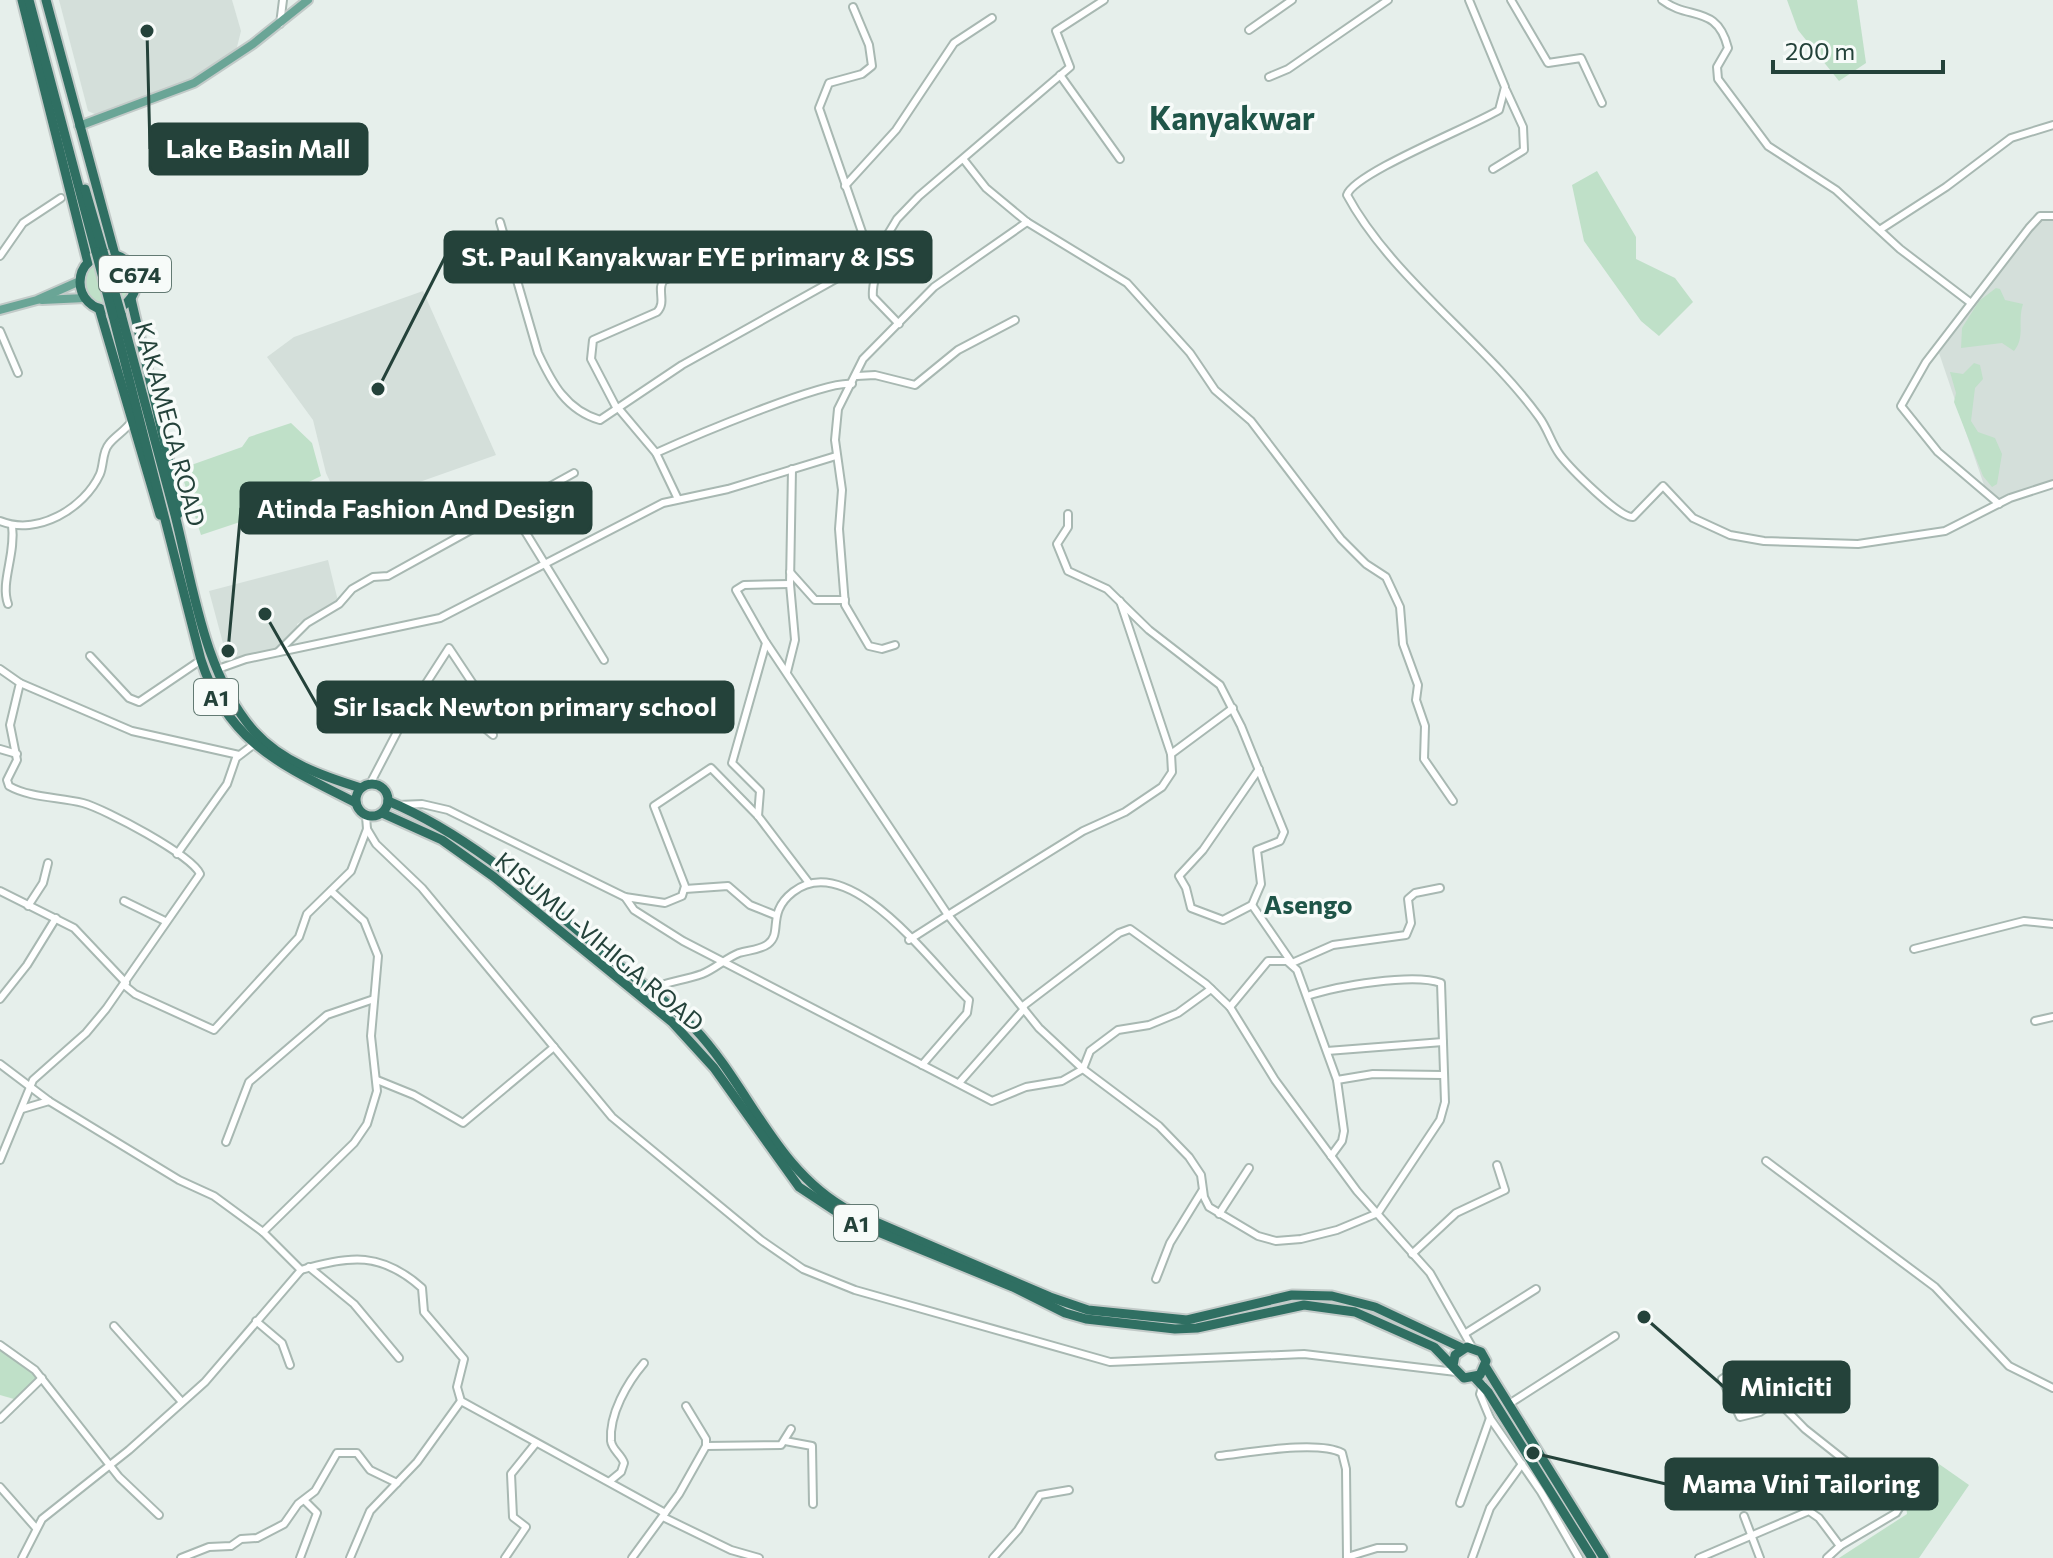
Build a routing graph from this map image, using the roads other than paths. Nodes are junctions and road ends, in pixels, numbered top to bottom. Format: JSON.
{"nodes":[{"id":1,"x":22,"y":0,"type":"edge"},
{"id":2,"x":29,"y":0,"type":"edge"},
{"id":3,"x":35,"y":0,"type":"edge"},
{"id":4,"x":46,"y":0,"type":"edge"},
{"id":5,"x":283,"y":0,"type":"edge"},
{"id":6,"x":308,"y":0,"type":"edge"},
{"id":7,"x":1104,"y":0,"type":"edge"},
{"id":8,"x":1292,"y":0,"type":"edge"},
{"id":9,"x":1388,"y":0,"type":"edge"},
{"id":10,"x":1469,"y":0,"type":"edge"},
{"id":11,"x":1511,"y":0,"type":"edge"},
{"id":12,"x":1662,"y":0,"type":"edge"},
{"id":13,"x":853,"y":7,"type":"dead end"},
{"id":14,"x":992,"y":18,"type":"dead end"},
{"id":15,"x":280,"y":23,"type":"junction"},
{"id":16,"x":1249,"y":30,"type":"dead end"},
{"id":17,"x":1060,"y":75,"type":"junction"},
{"id":18,"x":1269,"y":77,"type":"dead end"},
{"id":19,"x":1505,"y":87,"type":"junction"},
{"id":20,"x":1602,"y":103,"type":"dead end"},
{"id":21,"x":2053,"y":125,"type":"edge"},
{"id":22,"x":79,"y":126,"type":"junction"},
{"id":23,"x":1120,"y":159,"type":"dead end"},
{"id":24,"x":964,"y":160,"type":"junction"},
{"id":25,"x":1493,"y":169,"type":"dead end"},
{"id":26,"x":845,"y":186,"type":"junction"},
{"id":27,"x":61,"y":198,"type":"dead end"},
{"id":28,"x":2053,"y":216,"type":"edge"},
{"id":29,"x":500,"y":222,"type":"dead end"},
{"id":30,"x":1027,"y":222,"type":"junction"},
{"id":31,"x":1881,"y":229,"type":"junction"},
{"id":32,"x":115,"y":255,"type":"junction"},
{"id":33,"x":874,"y":255,"type":"junction"},
{"id":34,"x":0,"y":256,"type":"edge"},
{"id":35,"x":721,"y":258,"type":"dead end"},
{"id":36,"x":88,"y":263,"type":"junction"},
{"id":37,"x":80,"y":281,"type":"junction"},
{"id":38,"x":85,"y":298,"type":"junction"},
{"id":39,"x":131,"y":299,"type":"junction"},
{"id":40,"x":37,"y":300,"type":"junction"},
{"id":41,"x":1971,"y":303,"type":"junction"},
{"id":42,"x":99,"y":308,"type":"junction"},
{"id":43,"x":0,"y":310,"type":"edge"},
{"id":44,"x":1015,"y":320,"type":"dead end"},
{"id":45,"x":899,"y":324,"type":"junction"},
{"id":46,"x":0,"y":331,"type":"edge"},
{"id":47,"x":18,"y":373,"type":"dead end"},
{"id":48,"x":857,"y":376,"type":"junction"},
{"id":49,"x":852,"y":384,"type":"junction"},
{"id":50,"x":617,"y":408,"type":"junction"},
{"id":51,"x":131,"y":422,"type":"junction"},
{"id":52,"x":656,"y":453,"type":"junction"},
{"id":53,"x":836,"y":456,"type":"junction"},
{"id":54,"x":792,"y":469,"type":"junction"},
{"id":55,"x":574,"y":473,"type":"dead end"},
{"id":56,"x":2053,"y":484,"type":"edge"},
{"id":57,"x":677,"y":497,"type":"junction"},
{"id":58,"x":1999,"y":504,"type":"junction"},
{"id":59,"x":510,"y":507,"type":"junction"},
{"id":60,"x":1068,"y":514,"type":"dead end"},
{"id":61,"x":0,"y":521,"type":"edge"},
{"id":62,"x":171,"y":522,"type":"junction"},
{"id":63,"x":12,"y":525,"type":"junction"},
{"id":64,"x":544,"y":565,"type":"junction"},
{"id":65,"x":790,"y":572,"type":"junction"},
{"id":66,"x":790,"y":584,"type":"junction"},
{"id":67,"x":845,"y":600,"type":"junction"},
{"id":68,"x":1120,"y":601,"type":"junction"},
{"id":69,"x":8,"y":604,"type":"dead end"},
{"id":70,"x":766,"y":643,"type":"junction"},
{"id":71,"x":895,"y":645,"type":"dead end"},
{"id":72,"x":278,"y":652,"type":"junction"},
{"id":73,"x":90,"y":656,"type":"dead end"},
{"id":74,"x":201,"y":660,"type":"junction"},
{"id":75,"x":604,"y":660,"type":"dead end"},
{"id":76,"x":0,"y":669,"type":"edge"},
{"id":77,"x":218,"y":669,"type":"junction"},
{"id":78,"x":787,"y":672,"type":"junction"},
{"id":79,"x":20,"y":683,"type":"junction"},
{"id":80,"x":1233,"y":708,"type":"junction"},
{"id":81,"x":493,"y":735,"type":"dead end"},
{"id":82,"x":253,"y":745,"type":"junction"},
{"id":83,"x":0,"y":749,"type":"edge"},
{"id":84,"x":17,"y":754,"type":"junction"},
{"id":85,"x":1171,"y":754,"type":"junction"},
{"id":86,"x":239,"y":755,"type":"junction"},
{"id":87,"x":1259,"y":769,"type":"junction"},
{"id":88,"x":365,"y":786,"type":"junction"},
{"id":89,"x":388,"y":801,"type":"junction"},
{"id":90,"x":1453,"y":801,"type":"dead end"},
{"id":91,"x":356,"y":803,"type":"junction"},
{"id":92,"x":399,"y":805,"type":"junction"},
{"id":93,"x":382,"y":813,"type":"junction"},
{"id":94,"x":366,"y":816,"type":"junction"},
{"id":95,"x":758,"y":816,"type":"junction"},
{"id":96,"x":367,"y":829,"type":"junction"},
{"id":97,"x":177,"y":854,"type":"junction"},
{"id":98,"x":48,"y":863,"type":"dead end"},
{"id":99,"x":809,"y":883,"type":"junction"},
{"id":100,"x":1440,"y":888,"type":"dead end"},
{"id":101,"x":685,"y":889,"type":"junction"},
{"id":102,"x":0,"y":891,"type":"edge"},
{"id":103,"x":331,"y":891,"type":"junction"},
{"id":104,"x":625,"y":897,"type":"junction"},
{"id":105,"x":124,"y":901,"type":"dead end"},
{"id":106,"x":1252,"y":905,"type":"junction"},
{"id":107,"x":28,"y":906,"type":"junction"},
{"id":108,"x":775,"y":915,"type":"junction"},
{"id":109,"x":948,"y":915,"type":"junction"},
{"id":110,"x":56,"y":918,"type":"junction"},
{"id":111,"x":165,"y":921,"type":"junction"},
{"id":112,"x":2053,"y":924,"type":"edge"},
{"id":113,"x":909,"y":940,"type":"junction"},
{"id":114,"x":1914,"y":949,"type":"dead end"},
{"id":115,"x":726,"y":960,"type":"junction"},
{"id":116,"x":1292,"y":963,"type":"junction"},
{"id":117,"x":125,"y":984,"type":"junction"},
{"id":118,"x":1211,"y":989,"type":"junction"},
{"id":119,"x":648,"y":990,"type":"junction"},
{"id":120,"x":1307,"y":996,"type":"junction"},
{"id":121,"x":0,"y":999,"type":"edge"},
{"id":122,"x":374,"y":999,"type":"junction"},
{"id":123,"x":1023,"y":1007,"type":"junction"},
{"id":124,"x":1230,"y":1007,"type":"junction"},
{"id":125,"x":2053,"y":1017,"type":"edge"},
{"id":126,"x":2035,"y":1021,"type":"dead end"},
{"id":127,"x":1443,"y":1042,"type":"junction"},
{"id":128,"x":554,"y":1047,"type":"junction"},
{"id":129,"x":1327,"y":1051,"type":"junction"},
{"id":130,"x":0,"y":1064,"type":"edge"},
{"id":131,"x":922,"y":1065,"type":"junction"},
{"id":132,"x":1083,"y":1069,"type":"junction"},
{"id":133,"x":1442,"y":1075,"type":"junction"},
{"id":134,"x":377,"y":1080,"type":"junction"},
{"id":135,"x":1337,"y":1080,"type":"junction"},
{"id":136,"x":959,"y":1083,"type":"junction"},
{"id":137,"x":30,"y":1085,"type":"junction"},
{"id":138,"x":49,"y":1101,"type":"junction"},
{"id":139,"x":22,"y":1109,"type":"junction"},
{"id":140,"x":226,"y":1142,"type":"dead end"},
{"id":141,"x":1331,"y":1156,"type":"junction"},
{"id":142,"x":0,"y":1160,"type":"edge"},
{"id":143,"x":1766,"y":1161,"type":"dead end"},
{"id":144,"x":1497,"y":1165,"type":"dead end"},
{"id":145,"x":1249,"y":1168,"type":"dead end"},
{"id":146,"x":1202,"y":1191,"type":"junction"},
{"id":147,"x":1378,"y":1213,"type":"junction"},
{"id":148,"x":1219,"y":1214,"type":"junction"},
{"id":149,"x":263,"y":1232,"type":"junction"},
{"id":150,"x":1412,"y":1254,"type":"junction"},
{"id":151,"x":305,"y":1268,"type":"junction"},
{"id":152,"x":1156,"y":1279,"type":"dead end"},
{"id":153,"x":1536,"y":1289,"type":"dead end"},
{"id":154,"x":256,"y":1321,"type":"junction"},
{"id":155,"x":114,"y":1326,"type":"dead end"},
{"id":156,"x":1466,"y":1333,"type":"junction"},
{"id":157,"x":1615,"y":1336,"type":"dead end"},
{"id":158,"x":0,"y":1345,"type":"edge"},
{"id":159,"x":1467,"y":1347,"type":"junction"},
{"id":160,"x":399,"y":1358,"type":"dead end"},
{"id":161,"x":644,"y":1363,"type":"dead end"},
{"id":162,"x":290,"y":1365,"type":"dead end"},
{"id":163,"x":1485,"y":1366,"type":"junction"},
{"id":164,"x":1454,"y":1369,"type":"junction"},
{"id":165,"x":42,"y":1378,"type":"junction"},
{"id":166,"x":1479,"y":1381,"type":"junction"},
{"id":167,"x":2053,"y":1388,"type":"edge"},
{"id":168,"x":461,"y":1401,"type":"junction"},
{"id":169,"x":1776,"y":1401,"type":"junction"},
{"id":170,"x":182,"y":1402,"type":"junction"},
{"id":171,"x":1509,"y":1404,"type":"junction"},
{"id":172,"x":686,"y":1406,"type":"dead end"},
{"id":173,"x":1490,"y":1418,"type":"junction"},
{"id":174,"x":0,"y":1419,"type":"edge"},
{"id":175,"x":791,"y":1429,"type":"dead end"},
{"id":176,"x":785,"y":1441,"type":"junction"},
{"id":177,"x":536,"y":1443,"type":"junction"},
{"id":178,"x":706,"y":1446,"type":"junction"},
{"id":179,"x":1219,"y":1456,"type":"dead end"},
{"id":180,"x":1522,"y":1464,"type":"junction"},
{"id":181,"x":111,"y":1465,"type":"junction"},
{"id":182,"x":610,"y":1481,"type":"junction"},
{"id":183,"x":397,"y":1483,"type":"junction"},
{"id":184,"x":0,"y":1487,"type":"edge"},
{"id":185,"x":1069,"y":1490,"type":"dead end"},
{"id":186,"x":304,"y":1500,"type":"junction"},
{"id":187,"x":1460,"y":1503,"type":"dead end"},
{"id":188,"x":813,"y":1504,"type":"dead end"},
{"id":189,"x":159,"y":1515,"type":"dead end"},
{"id":190,"x":664,"y":1515,"type":"junction"},
{"id":191,"x":1744,"y":1516,"type":"dead end"},
{"id":192,"x":36,"y":1528,"type":"junction"},
{"id":193,"x":1751,"y":1536,"type":"junction"},
{"id":194,"x":1840,"y":1546,"type":"junction"},
{"id":195,"x":1403,"y":1548,"type":"dead end"},
{"id":196,"x":22,"y":1558,"type":"edge"},
{"id":197,"x":181,"y":1558,"type":"edge"},
{"id":198,"x":300,"y":1558,"type":"edge"},
{"id":199,"x":350,"y":1558,"type":"edge"},
{"id":200,"x":505,"y":1558,"type":"edge"},
{"id":201,"x":632,"y":1558,"type":"edge"},
{"id":202,"x":759,"y":1558,"type":"edge"},
{"id":203,"x":993,"y":1558,"type":"edge"},
{"id":204,"x":1347,"y":1558,"type":"edge"},
{"id":205,"x":1472,"y":1558,"type":"edge"},
{"id":206,"x":1579,"y":1558,"type":"edge"},
{"id":207,"x":1592,"y":1558,"type":"edge"},
{"id":208,"x":1604,"y":1558,"type":"edge"},
{"id":209,"x":1699,"y":1558,"type":"edge"},
{"id":210,"x":1760,"y":1558,"type":"edge"},
{"id":211,"x":1827,"y":1558,"type":"edge"}],
"edges":[{"from":1,"to":36,"type":"highway"},
{"from":2,"to":62,"type":"highway","number":"A1","bridge":true},
{"from":3,"to":62,"type":"highway","name":"KAKAMEGA ROAD","number":"A1","bridge":true},
{"from":4,"to":22,"type":"highway"},
{"from":5,"to":15,"type":"street"},
{"from":6,"to":15,"type":"main road"},
{"from":7,"to":17,"type":"street"},
{"from":8,"to":16,"type":"street"},
{"from":9,"to":18,"type":"street"},
{"from":10,"to":19,"type":"street"},
{"from":11,"to":20,"type":"street"},
{"from":12,"to":31,"type":"street"},
{"from":13,"to":26,"type":"street"},
{"from":14,"to":26,"type":"street"},
{"from":15,"to":22,"type":"main road"},
{"from":17,"to":23,"type":"street"},
{"from":17,"to":24,"type":"street"},
{"from":19,"to":25,"type":"street"},
{"from":19,"to":58,"type":"street"},
{"from":21,"to":31,"type":"street"},
{"from":22,"to":32,"type":"highway"},
{"from":24,"to":30,"type":"street"},
{"from":24,"to":33,"type":"street"},
{"from":26,"to":33,"type":"street"},
{"from":27,"to":34,"type":"street"},
{"from":28,"to":41,"type":"street"},
{"from":29,"to":50,"type":"street"},
{"from":30,"to":45,"type":"street"},
{"from":30,"to":90,"type":"street"},
{"from":31,"to":41,"type":"street"},
{"from":32,"to":36,"type":"highway","number":"C674"},
{"from":32,"to":39,"type":"highway","number":"C674"},
{"from":33,"to":45,"type":"street"},
{"from":33,"to":50,"type":"street"},
{"from":35,"to":50,"type":"street"},
{"from":36,"to":37,"type":"highway","number":"C674"},
{"from":37,"to":38,"type":"highway","number":"C674"},
{"from":37,"to":40,"type":"main road","number":"C674"},
{"from":38,"to":40,"type":"main road","number":"C674"},
{"from":38,"to":42,"type":"highway","number":"C674"},
{"from":39,"to":42,"type":"highway","number":"C674"},
{"from":39,"to":62,"type":"highway","number":"A1"},
{"from":40,"to":43,"type":"main road","number":"C674"},
{"from":41,"to":58,"type":"street"},
{"from":42,"to":51,"type":"highway","number":"A1"},
{"from":44,"to":48,"type":"street"},
{"from":45,"to":48,"type":"street"},
{"from":46,"to":47,"type":"street"},
{"from":48,"to":49,"type":"street"},
{"from":49,"to":52,"type":"street"},
{"from":49,"to":53,"type":"street"},
{"from":50,"to":52,"type":"street"},
{"from":51,"to":62,"type":"highway","number":"A1"},
{"from":51,"to":63,"type":"street"},
{"from":52,"to":57,"type":"street"},
{"from":53,"to":54,"type":"street"},
{"from":53,"to":67,"type":"street"},
{"from":54,"to":57,"type":"street"},
{"from":54,"to":65,"type":"street"},
{"from":55,"to":59,"type":"street"},
{"from":56,"to":58,"type":"street"},
{"from":57,"to":64,"type":"street"},
{"from":59,"to":64,"type":"street"},
{"from":59,"to":72,"type":"street"},
{"from":60,"to":68,"type":"street"},
{"from":61,"to":63,"type":"street"},
{"from":62,"to":74,"type":"highway","number":"A1"},
{"from":62,"to":77,"type":"highway","name":"KAKAMEGA ROAD","number":"A1"},
{"from":63,"to":69,"type":"street"},
{"from":64,"to":72,"type":"street"},
{"from":64,"to":75,"type":"street"},
{"from":65,"to":66,"type":"street"},
{"from":65,"to":67,"type":"street"},
{"from":66,"to":70,"type":"street"},
{"from":66,"to":78,"type":"street"},
{"from":67,"to":71,"type":"street"},
{"from":68,"to":80,"type":"street"},
{"from":68,"to":85,"type":"street"},
{"from":70,"to":78,"type":"street"},
{"from":70,"to":95,"type":"street"},
{"from":72,"to":77,"type":"street"},
{"from":73,"to":74,"type":"street"},
{"from":74,"to":82,"type":"highway","number":"A1"},
{"from":76,"to":79,"type":"street"},
{"from":77,"to":88,"type":"highway","name":"KAKAMEGA ROAD","number":"A1"},
{"from":78,"to":109,"type":"street"},
{"from":79,"to":84,"type":"street"},
{"from":79,"to":86,"type":"street"},
{"from":80,"to":85,"type":"street"},
{"from":80,"to":87,"type":"street"},
{"from":81,"to":88,"type":"street"},
{"from":82,"to":86,"type":"street"},
{"from":82,"to":91,"type":"highway","number":"A1"},
{"from":83,"to":84,"type":"street"},
{"from":84,"to":97,"type":"street"},
{"from":85,"to":109,"type":"street"},
{"from":86,"to":97,"type":"street"},
{"from":87,"to":106,"type":"street"},
{"from":87,"to":106,"type":"street"},
{"from":88,"to":89,"type":"highway","number":"A1"},
{"from":88,"to":91,"type":"highway"},
{"from":89,"to":92,"type":"highway","name":"KISUMU -VIHIGA ROAD","number":"A1"},
{"from":89,"to":93,"type":"highway"},
{"from":91,"to":94,"type":"highway","number":"A1"},
{"from":92,"to":104,"type":"street"},
{"from":92,"to":119,"type":"highway","name":"KISUMU -VIHIGA ROAD","number":"A1"},
{"from":93,"to":94,"type":"highway"},
{"from":93,"to":164,"type":"highway","name":"KISUMU -VIHIGA ROAD","number":"A1"},
{"from":94,"to":96,"type":"street"},
{"from":95,"to":99,"type":"street"},
{"from":95,"to":101,"type":"street"},
{"from":96,"to":103,"type":"street"},
{"from":96,"to":128,"type":"street"},
{"from":97,"to":111,"type":"street"},
{"from":98,"to":107,"type":"street"},
{"from":99,"to":108,"type":"street"},
{"from":99,"to":113,"type":"street"},
{"from":100,"to":116,"type":"street"},
{"from":101,"to":104,"type":"street"},
{"from":101,"to":108,"type":"street"},
{"from":102,"to":107,"type":"street"},
{"from":103,"to":117,"type":"street"},
{"from":103,"to":122,"type":"street"},
{"from":104,"to":115,"type":"street"},
{"from":105,"to":111,"type":"street"},
{"from":106,"to":116,"type":"street"},
{"from":107,"to":110,"type":"street"},
{"from":108,"to":115,"type":"street"},
{"from":109,"to":113,"type":"street"},
{"from":109,"to":123,"type":"street"},
{"from":110,"to":117,"type":"street"},
{"from":110,"to":121,"type":"street"},
{"from":111,"to":117,"type":"street"},
{"from":112,"to":114,"type":"street"},
{"from":113,"to":131,"type":"street"},
{"from":115,"to":119,"type":"street"},
{"from":115,"to":131,"type":"street"},
{"from":116,"to":120,"type":"street"},
{"from":116,"to":124,"type":"street"},
{"from":117,"to":137,"type":"street"},
{"from":118,"to":123,"type":"street"},
{"from":118,"to":124,"type":"street"},
{"from":118,"to":132,"type":"street"},
{"from":119,"to":159,"type":"highway","name":"KISUMU -VIHIGA ROAD","number":"A1"},
{"from":120,"to":127,"type":"street"},
{"from":120,"to":129,"type":"street"},
{"from":122,"to":134,"type":"street"},
{"from":122,"to":140,"type":"street"},
{"from":123,"to":132,"type":"street"},
{"from":123,"to":136,"type":"street"},
{"from":124,"to":141,"type":"street"},
{"from":125,"to":126,"type":"street"},
{"from":127,"to":129,"type":"street"},
{"from":127,"to":133,"type":"street"},
{"from":128,"to":134,"type":"street"},
{"from":128,"to":164,"type":"street"},
{"from":129,"to":135,"type":"street"},
{"from":130,"to":137,"type":"street"},
{"from":131,"to":136,"type":"street"},
{"from":132,"to":136,"type":"street"},
{"from":132,"to":146,"type":"street"},
{"from":133,"to":135,"type":"street"},
{"from":133,"to":147,"type":"street"},
{"from":134,"to":149,"type":"street"},
{"from":135,"to":141,"type":"street"},
{"from":137,"to":138,"type":"street"},
{"from":137,"to":139,"type":"street"},
{"from":138,"to":139,"type":"street"},
{"from":138,"to":149,"type":"street"},
{"from":139,"to":142,"type":"street"},
{"from":141,"to":147,"type":"street"},
{"from":143,"to":167,"type":"street"},
{"from":144,"to":150,"type":"street"},
{"from":145,"to":148,"type":"street"},
{"from":146,"to":148,"type":"street"},
{"from":146,"to":152,"type":"street"},
{"from":147,"to":148,"type":"street"},
{"from":147,"to":150,"type":"street"},
{"from":149,"to":151,"type":"street"},
{"from":150,"to":156,"type":"street"},
{"from":151,"to":154,"type":"street"},
{"from":151,"to":160,"type":"street"},
{"from":151,"to":168,"type":"street"},
{"from":153,"to":156,"type":"street"},
{"from":154,"to":162,"type":"street"},
{"from":154,"to":170,"type":"street"},
{"from":155,"to":170,"type":"street"},
{"from":156,"to":159,"type":"street"},
{"from":157,"to":171,"type":"street"},
{"from":158,"to":165,"type":"street"},
{"from":159,"to":163,"type":"highway"},
{"from":159,"to":164,"type":"highway"},
{"from":161,"to":182,"type":"street"},
{"from":163,"to":166,"type":"highway"},
{"from":163,"to":171,"type":"highway"},
{"from":164,"to":166,"type":"highway","number":"A1"},
{"from":165,"to":174,"type":"street"},
{"from":165,"to":181,"type":"street"},
{"from":166,"to":173,"type":"street"},
{"from":166,"to":207,"type":"highway"},
{"from":168,"to":177,"type":"street"},
{"from":168,"to":183,"type":"street"},
{"from":169,"to":169,"type":"street"},
{"from":169,"to":194,"type":"street"},
{"from":170,"to":181,"type":"street"},
{"from":171,"to":208,"type":"highway"},
{"from":172,"to":178,"type":"street"},
{"from":173,"to":180,"type":"street"},
{"from":173,"to":187,"type":"street"},
{"from":175,"to":176,"type":"street"},
{"from":176,"to":178,"type":"street"},
{"from":176,"to":188,"type":"street"},
{"from":177,"to":182,"type":"street"},
{"from":177,"to":200,"type":"street"},
{"from":178,"to":190,"type":"street"},
{"from":179,"to":204,"type":"street"},
{"from":180,"to":205,"type":"street"},
{"from":180,"to":206,"type":"street"},
{"from":181,"to":189,"type":"street"},
{"from":181,"to":192,"type":"street"},
{"from":182,"to":190,"type":"street"},
{"from":183,"to":186,"type":"street"},
{"from":183,"to":199,"type":"street"},
{"from":184,"to":192,"type":"street"},
{"from":185,"to":203,"type":"street"},
{"from":186,"to":197,"type":"street"},
{"from":186,"to":198,"type":"street"},
{"from":190,"to":201,"type":"street"},
{"from":190,"to":202,"type":"street"},
{"from":191,"to":193,"type":"street"},
{"from":192,"to":196,"type":"street"},
{"from":193,"to":194,"type":"street"},
{"from":193,"to":209,"type":"street"},
{"from":193,"to":210,"type":"street"},
{"from":194,"to":211,"type":"street"},
{"from":195,"to":204,"type":"street"}]}
